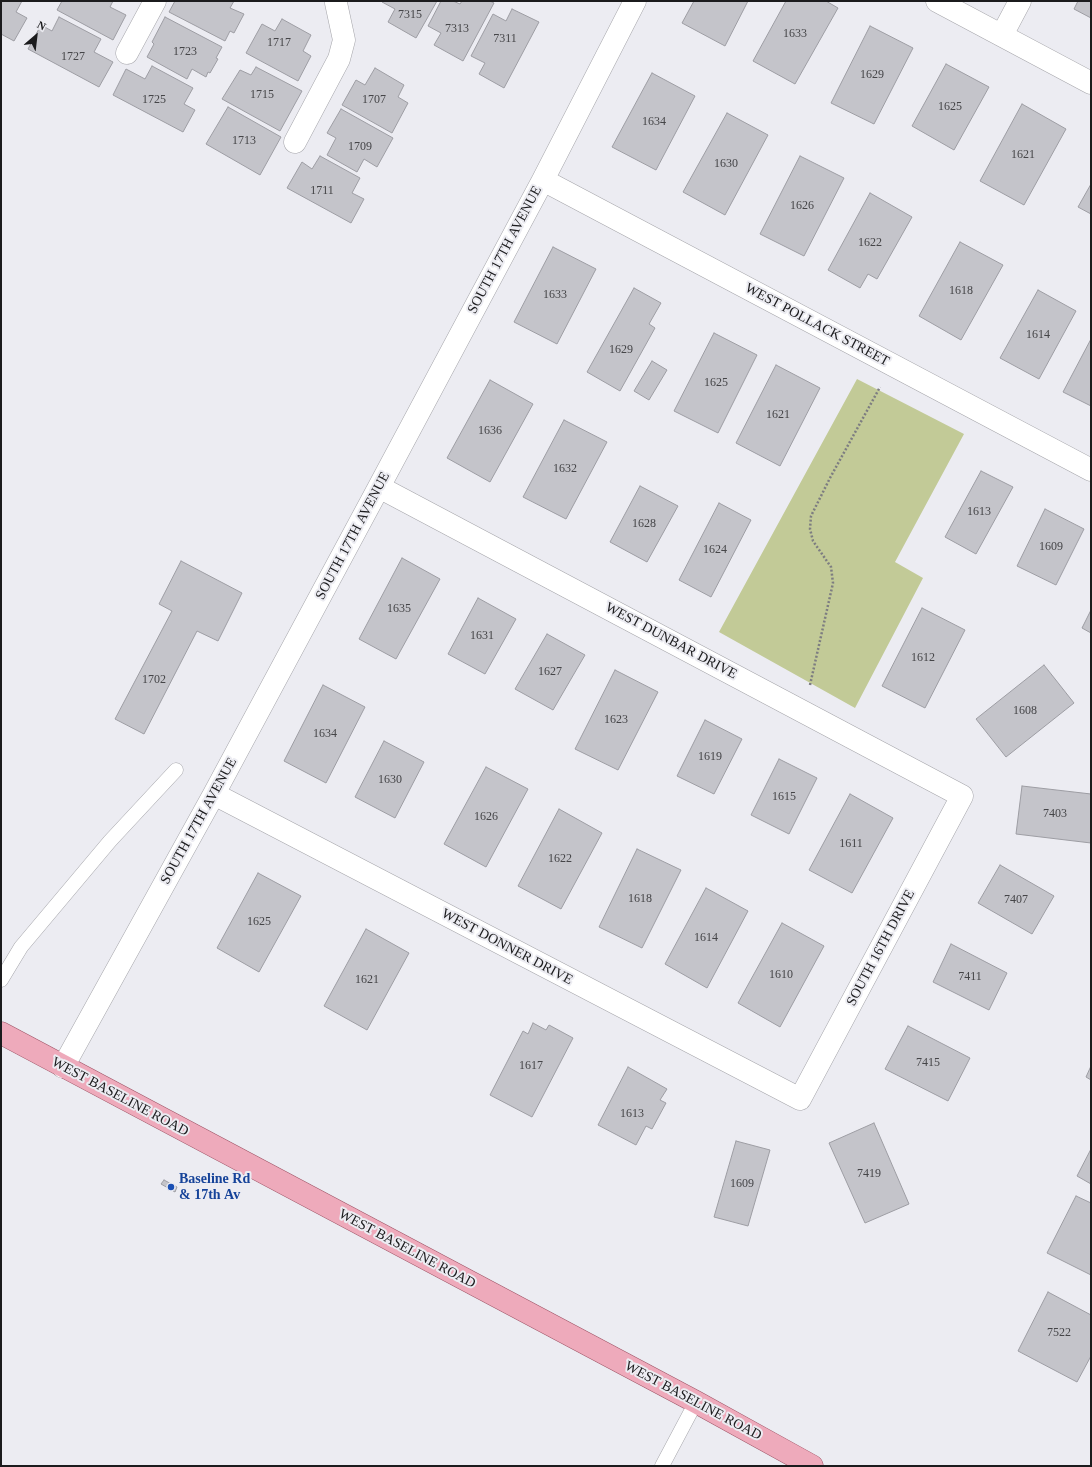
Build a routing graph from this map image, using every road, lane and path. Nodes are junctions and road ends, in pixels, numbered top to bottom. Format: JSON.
{"nodes":[{"id":1,"x":155,"y":1,"type":"edge"},
{"id":2,"x":635,"y":1,"type":"edge"},
{"id":3,"x":937,"y":1,"type":"edge"},
{"id":4,"x":1020,"y":1,"type":"edge"},
{"id":5,"x":335,"y":2,"type":"edge"},
{"id":6,"x":1002,"y":36,"type":"junction"},
{"id":7,"x":127,"y":52,"type":"dead end"},
{"id":8,"x":1091,"y":83,"type":"edge"},
{"id":9,"x":295,"y":142,"type":"dead end"},
{"id":10,"x":542,"y":180,"type":"junction"},
{"id":11,"x":881,"y":385,"type":"dead end"},
{"id":12,"x":1091,"y":470,"type":"edge"},
{"id":13,"x":379,"y":487,"type":"junction"},
{"id":14,"x":810,"y":685,"type":"dead end"},
{"id":15,"x":176,"y":770,"type":"dead end"},
{"id":16,"x":214,"y":794,"type":"junction"},
{"id":17,"x":962,"y":796,"type":"joint"},
{"id":18,"x":1,"y":980,"type":"edge"},
{"id":19,"x":1,"y":1034,"type":"edge"},
{"id":20,"x":63,"y":1067,"type":"junction"},
{"id":21,"x":800,"y":1099,"type":"joint"},
{"id":22,"x":696,"y":1402,"type":"junction"},
{"id":23,"x":662,"y":1466,"type":"edge"},
{"id":24,"x":812,"y":1466,"type":"edge"}],
"edges":[{"from":1,"to":7,"type":"street"},
{"from":2,"to":10,"type":"street","name":"SOUTH 17TH AVENUE"},
{"from":3,"to":6,"type":"street"},
{"from":4,"to":6,"type":"street"},
{"from":5,"to":9,"type":"street"},
{"from":6,"to":8,"type":"street"},
{"from":10,"to":12,"type":"street","name":"WEST POLLACK STREET"},
{"from":10,"to":13,"type":"street","name":"SOUTH 17TH AVENUE"},
{"from":11,"to":14,"type":"path"},
{"from":13,"to":16,"type":"street","name":"SOUTH 17TH AVENUE"},
{"from":13,"to":17,"type":"street","name":"WEST DUNBAR DRIVE"},
{"from":15,"to":18,"type":"lane"},
{"from":16,"to":20,"type":"street","name":"SOUTH 17TH AVENUE"},
{"from":16,"to":21,"type":"street","name":"WEST DONNER DRIVE"},
{"from":17,"to":21,"type":"street","name":"SOUTH 16TH DRIVE"},
{"from":19,"to":20,"type":"main road","name":"WEST BASELINE ROAD"},
{"from":20,"to":22,"type":"main road","name":"WEST BASELINE ROAD"},
{"from":22,"to":23,"type":"lane"},
{"from":22,"to":24,"type":"main road","name":"WEST BASELINE ROAD"}]}
